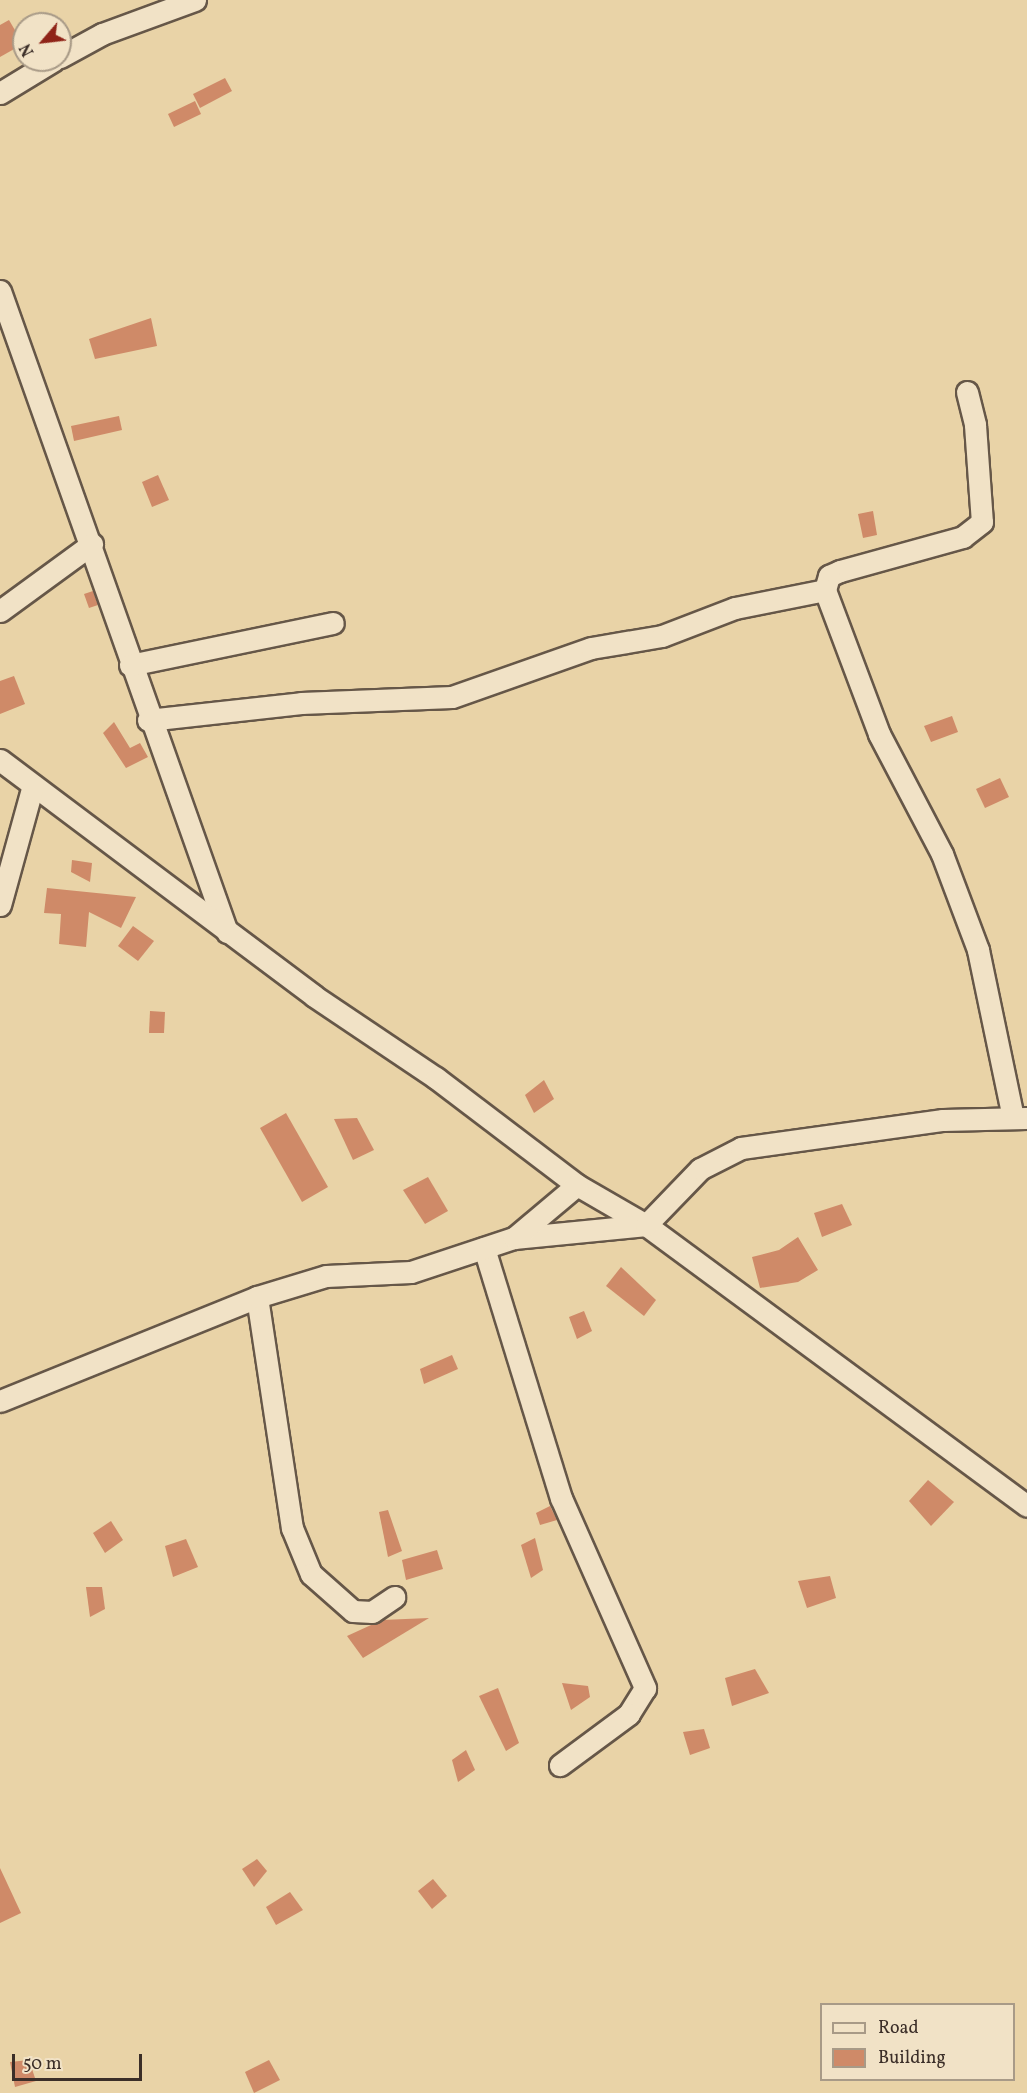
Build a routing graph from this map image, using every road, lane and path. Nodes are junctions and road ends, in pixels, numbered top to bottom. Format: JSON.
{"nodes":[{"id":1,"x":195,"y":0,"type":"edge"},
{"id":2,"x":72,"y":50,"type":"edge"},
{"id":3,"x":34,"y":72,"type":"edge"},
{"id":4,"x":0,"y":93,"type":"edge"},
{"id":5,"x":0,"y":291,"type":"edge"},
{"id":6,"x":4,"y":317,"type":"edge"},
{"id":7,"x":967,"y":393,"type":"dead end"},
{"id":8,"x":92,"y":544,"type":"junction"},
{"id":9,"x":825,"y":590,"type":"junction"},
{"id":10,"x":0,"y":611,"type":"edge"},
{"id":11,"x":333,"y":623,"type":"dead end"},
{"id":12,"x":130,"y":664,"type":"junction"},
{"id":13,"x":148,"y":720,"type":"junction"},
{"id":14,"x":0,"y":760,"type":"edge"},
{"id":15,"x":33,"y":785,"type":"junction"},
{"id":16,"x":0,"y":905,"type":"edge"},
{"id":17,"x":227,"y":932,"type":"junction"},
{"id":18,"x":1020,"y":1118,"type":"edge"},
{"id":19,"x":578,"y":1185,"type":"junction"},
{"id":20,"x":646,"y":1225,"type":"junction"},
{"id":21,"x":514,"y":1238,"type":"junction"},
{"id":22,"x":484,"y":1248,"type":"junction"},
{"id":23,"x":257,"y":1297,"type":"junction"},
{"id":24,"x":0,"y":1401,"type":"edge"},
{"id":25,"x":1027,"y":1506,"type":"edge"},
{"id":26,"x":394,"y":1597,"type":"dead end"},
{"id":27,"x":560,"y":1765,"type":"dead end"}],
"edges":[{"from":1,"to":2,"type":"street"},
{"from":3,"to":4,"type":"street"},
{"from":5,"to":6,"type":"street"},
{"from":6,"to":8,"type":"street"},
{"from":7,"to":9,"type":"street"},
{"from":8,"to":10,"type":"street"},
{"from":8,"to":12,"type":"street"},
{"from":9,"to":13,"type":"street"},
{"from":9,"to":18,"type":"street"},
{"from":11,"to":12,"type":"street"},
{"from":12,"to":13,"type":"street"},
{"from":13,"to":17,"type":"street"},
{"from":14,"to":15,"type":"street"},
{"from":15,"to":16,"type":"street"},
{"from":15,"to":17,"type":"street"},
{"from":17,"to":19,"type":"street"},
{"from":18,"to":20,"type":"street"},
{"from":19,"to":20,"type":"street"},
{"from":19,"to":21,"type":"street"},
{"from":20,"to":21,"type":"street"},
{"from":20,"to":25,"type":"street"},
{"from":21,"to":22,"type":"street"},
{"from":22,"to":23,"type":"street"},
{"from":22,"to":27,"type":"street"},
{"from":23,"to":24,"type":"street"},
{"from":23,"to":26,"type":"street"}]}
